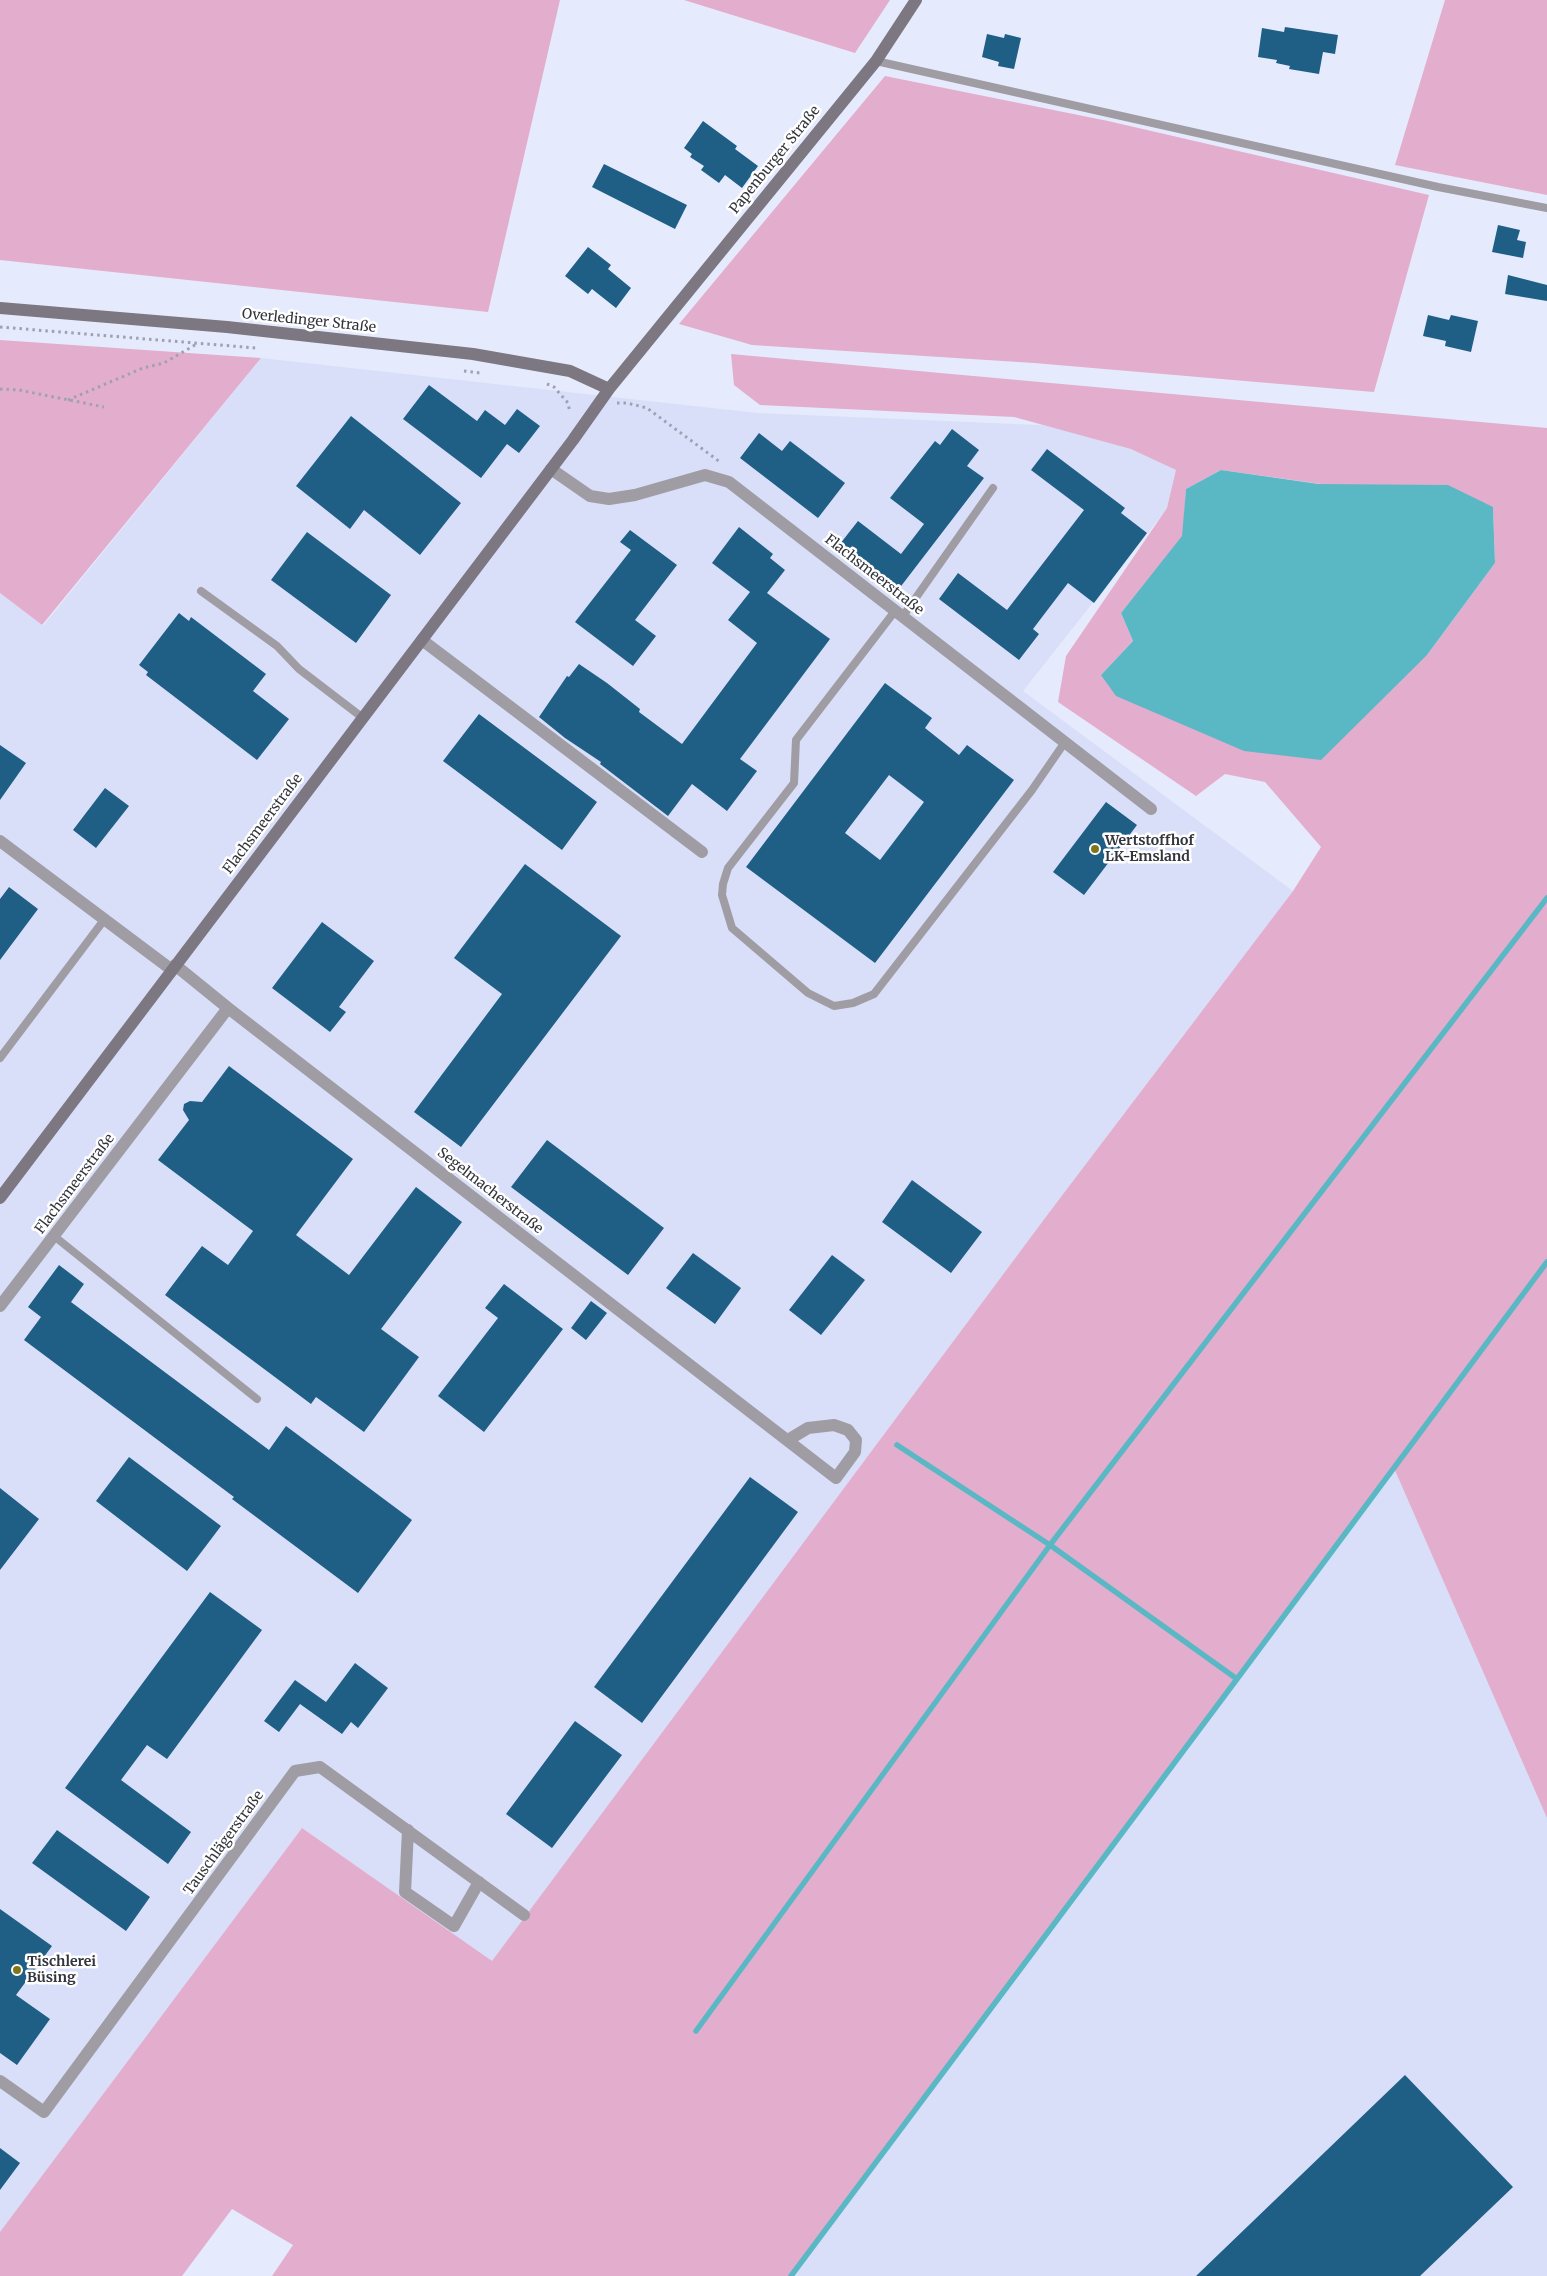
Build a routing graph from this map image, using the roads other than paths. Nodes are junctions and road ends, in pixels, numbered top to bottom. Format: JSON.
{"nodes":[{"id":1,"x":916,"y":0,"type":"edge"},
{"id":2,"x":876,"y":60,"type":"junction"},
{"id":3,"x":1547,"y":208,"type":"edge"},
{"id":4,"x":0,"y":308,"type":"edge"},
{"id":5,"x":652,"y":335,"type":"joint"},
{"id":6,"x":609,"y":389,"type":"junction"},
{"id":7,"x":551,"y":469,"type":"junction"},
{"id":8,"x":993,"y":488,"type":"dead end"},
{"id":9,"x":201,"y":591,"type":"dead end"},
{"id":10,"x":899,"y":614,"type":"junction"},
{"id":11,"x":422,"y":640,"type":"junction"},
{"id":12,"x":363,"y":718,"type":"junction"},
{"id":13,"x":1066,"y":742,"type":"junction"},
{"id":14,"x":1152,"y":809,"type":"dead end"},
{"id":15,"x":0,"y":841,"type":"edge"},
{"id":16,"x":702,"y":852,"type":"dead end"},
{"id":17,"x":104,"y":920,"type":"junction"},
{"id":18,"x":173,"y":968,"type":"junction"},
{"id":19,"x":228,"y":1008,"type":"junction"},
{"id":20,"x":0,"y":1058,"type":"edge"},
{"id":21,"x":0,"y":1198,"type":"edge"},
{"id":22,"x":54,"y":1236,"type":"junction"},
{"id":23,"x":0,"y":1306,"type":"edge"},
{"id":24,"x":258,"y":1399,"type":"dead end"},
{"id":25,"x":788,"y":1440,"type":"junction"},
{"id":26,"x":408,"y":1830,"type":"junction"},
{"id":27,"x":479,"y":1882,"type":"junction"},
{"id":28,"x":524,"y":1914,"type":"dead end"},
{"id":29,"x":0,"y":2081,"type":"edge"}],
"edges":[{"from":1,"to":2,"type":"street","name":"Papenburger Straße"},
{"from":2,"to":3,"type":"lane"},
{"from":2,"to":5,"type":"street","name":"Papenburger Straße"},
{"from":4,"to":6,"type":"street","name":"Overledinger Straße"},
{"from":5,"to":6,"type":"street","name":"Flachsmeerstraße"},
{"from":6,"to":7,"type":"street","name":"Flachsmeerstraße"},
{"from":7,"to":10,"type":"street","name":"Flachsmeerstraße"},
{"from":7,"to":11,"type":"street","name":"Flachsmeerstraße"},
{"from":8,"to":10,"type":"lane"},
{"from":9,"to":12,"type":"lane"},
{"from":10,"to":13,"type":"street","name":"Flachsmeerstraße"},
{"from":10,"to":13,"type":"lane"},
{"from":11,"to":12,"type":"street","name":"Flachsmeerstraße"},
{"from":11,"to":16,"type":"street"},
{"from":12,"to":18,"type":"street","name":"Flachsmeerstraße"},
{"from":13,"to":14,"type":"street","name":"Flachsmeerstraße"},
{"from":15,"to":17,"type":"street","name":"Segelmacherstraße"},
{"from":17,"to":18,"type":"street","name":"Segelmacherstraße"},
{"from":17,"to":20,"type":"lane"},
{"from":18,"to":19,"type":"street","name":"Segelmacherstraße"},
{"from":18,"to":21,"type":"street","name":"Flachsmeerstraße"},
{"from":19,"to":22,"type":"street","name":"Flachsmeerstraße"},
{"from":19,"to":25,"type":"street","name":"Segelmacherstraße"},
{"from":22,"to":23,"type":"street","name":"Flachsmeerstraße"},
{"from":22,"to":24,"type":"lane"},
{"from":25,"to":25,"type":"street","name":"Segelmacherstraße"},
{"from":26,"to":27,"type":"street","name":"Tauschlägerstraße"},
{"from":26,"to":27,"type":"street"},
{"from":26,"to":29,"type":"street","name":"Tauschlägerstraße"},
{"from":27,"to":28,"type":"street","name":"Tauschlägerstraße"}]}
